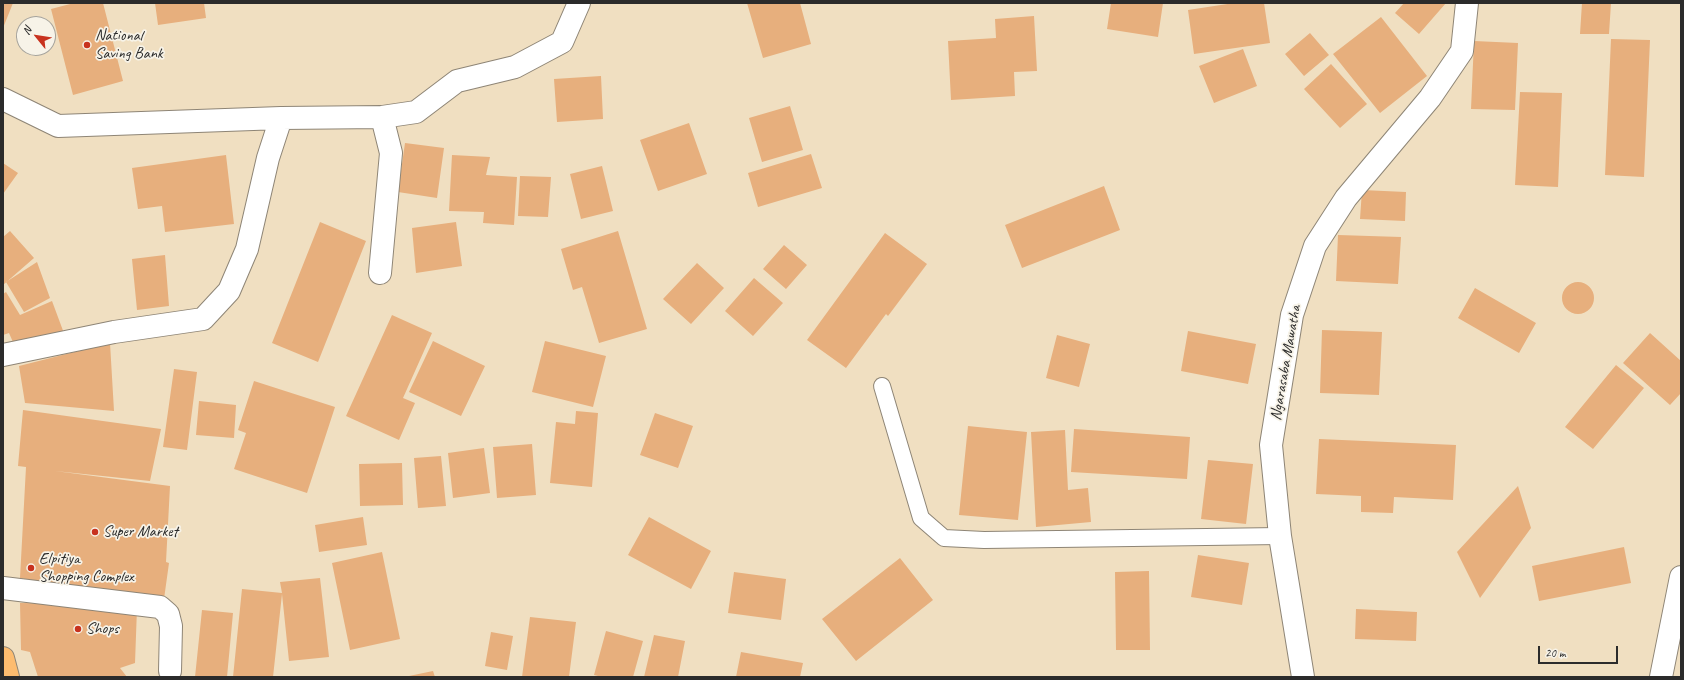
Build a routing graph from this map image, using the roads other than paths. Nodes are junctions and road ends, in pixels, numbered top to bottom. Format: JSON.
{"nodes":[{"id":1,"x":579,"y":3,"type":"edge"},
{"id":2,"x":1467,"y":3,"type":"edge"},
{"id":3,"x":3,"y":98,"type":"edge"},
{"id":4,"x":382,"y":117,"type":"junction"},
{"id":5,"x":281,"y":118,"type":"junction"},
{"id":6,"x":380,"y":273,"type":"dead end"},
{"id":7,"x":3,"y":355,"type":"edge"},
{"id":8,"x":882,"y":386,"type":"dead end"},
{"id":9,"x":1280,"y":536,"type":"junction"},
{"id":10,"x":1681,"y":577,"type":"edge"},
{"id":11,"x":3,"y":588,"type":"edge"},
{"id":12,"x":3,"y":658,"type":"edge"},
{"id":13,"x":170,"y":671,"type":"dead end"},
{"id":14,"x":8,"y":677,"type":"edge"},
{"id":15,"x":1303,"y":677,"type":"edge"},
{"id":16,"x":1661,"y":677,"type":"edge"}],
"edges":[{"from":1,"to":4,"type":"street"},
{"from":2,"to":9,"type":"street","name":"Ngarasaba Mawatha"},
{"from":3,"to":5,"type":"street"},
{"from":4,"to":5,"type":"street"},
{"from":4,"to":6,"type":"street"},
{"from":5,"to":7,"type":"street"},
{"from":8,"to":9,"type":"lane"},
{"from":9,"to":15,"type":"street","name":"Ngarasaba Mawatha"},
{"from":10,"to":16,"type":"street"},
{"from":11,"to":13,"type":"street"},
{"from":12,"to":14,"type":"main road"}]}
